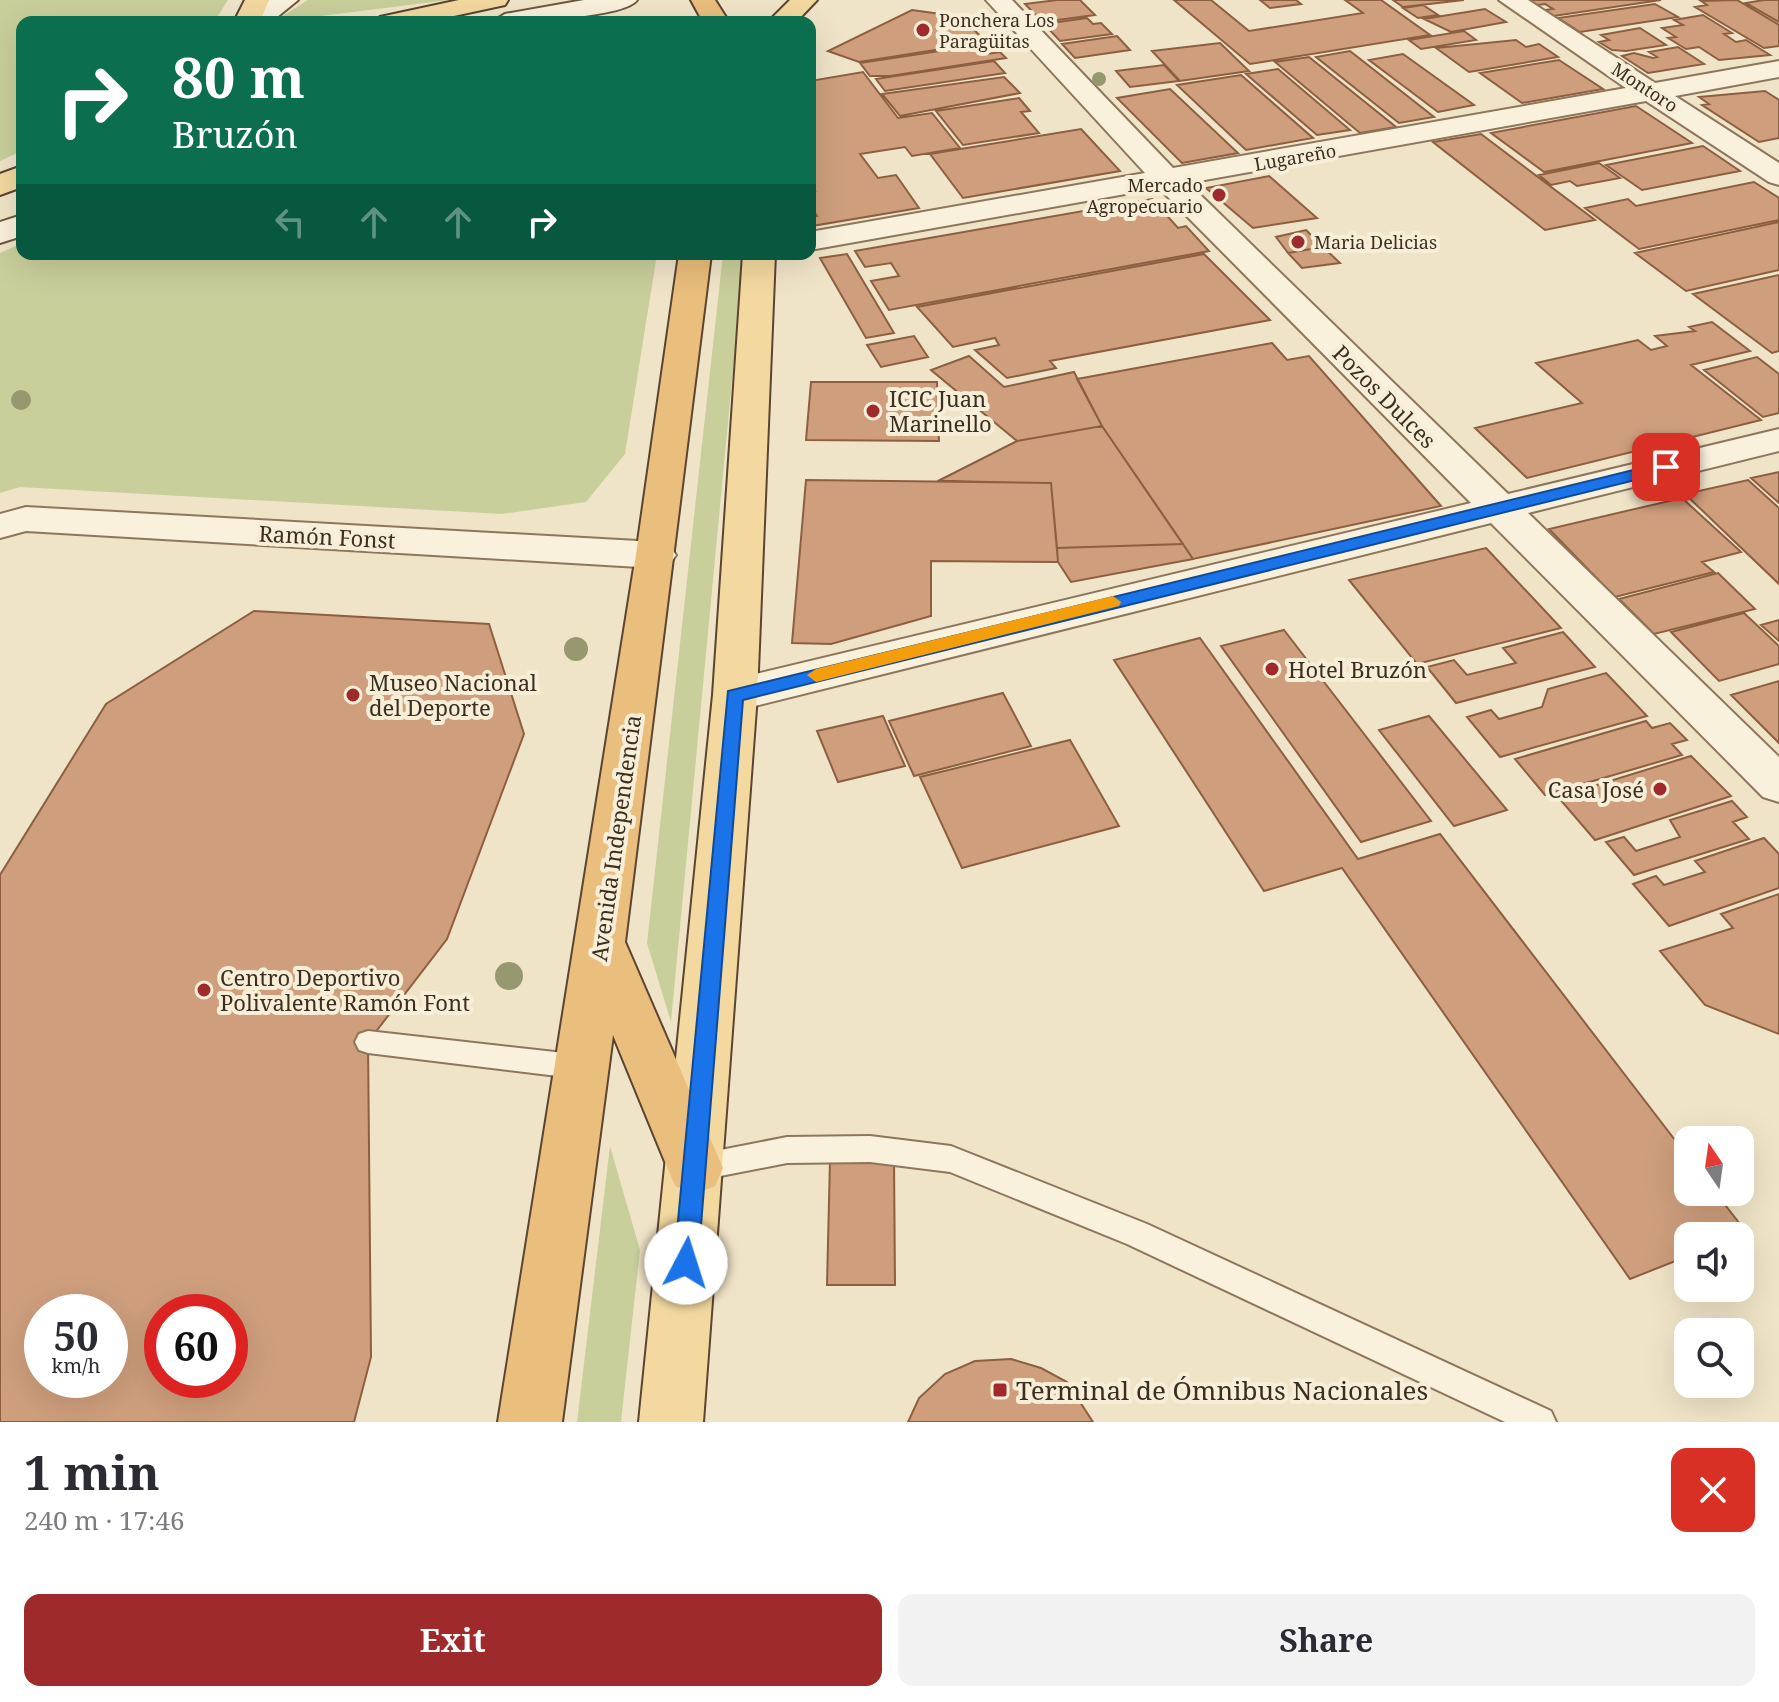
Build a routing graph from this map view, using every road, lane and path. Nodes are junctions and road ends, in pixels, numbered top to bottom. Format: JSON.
{"nodes":[{"id":1,"x":286,"y":0,"type":"edge"},
{"id":2,"x":496,"y":0,"type":"edge"},
{"id":3,"x":625,"y":0,"type":"edge"},
{"id":4,"x":805,"y":0,"type":"edge"},
{"id":5,"x":998,"y":0,"type":"edge"},
{"id":6,"x":1511,"y":0,"type":"edge"},
{"id":7,"x":263,"y":16,"type":"edge"},
{"id":8,"x":418,"y":16,"type":"edge"},
{"id":9,"x":538,"y":16,"type":"edge"},
{"id":10,"x":788,"y":16,"type":"edge"},
{"id":11,"x":1779,"y":69,"type":"edge"},
{"id":12,"x":1653,"y":92,"type":"junction"},
{"id":13,"x":1779,"y":176,"type":"edge"},
{"id":14,"x":1168,"y":180,"type":"junction"},
{"id":15,"x":816,"y":240,"type":"edge"},
{"id":16,"x":694,"y":260,"type":"edge"},
{"id":17,"x":759,"y":260,"type":"edge"},
{"id":18,"x":1779,"y":440,"type":"edge"},
{"id":19,"x":1497,"y":507,"type":"junction"},
{"id":20,"x":0,"y":526,"type":"edge"},
{"id":21,"x":656,"y":555,"type":"junction"},
{"id":22,"x":735,"y":695,"type":"junction"},
{"id":23,"x":1779,"y":785,"type":"edge"},
{"id":24,"x":600,"y":943,"type":"junction"},
{"id":25,"x":368,"y":1042,"type":"dead end"},
{"id":26,"x":582,"y":1067,"type":"junction"},
{"id":27,"x":695,"y":1168,"type":"junction"},
{"id":28,"x":530,"y":1422,"type":"edge"},
{"id":29,"x":671,"y":1422,"type":"edge"},
{"id":30,"x":1540,"y":1422,"type":"edge"}],
"edges":[{"from":1,"to":7,"type":"street"},
{"from":2,"to":8,"type":"main road"},
{"from":3,"to":9,"type":"street"},
{"from":4,"to":10,"type":"main road"},
{"from":5,"to":14,"type":"street","name":"Pozos Dulces"},
{"from":6,"to":12,"type":"street","name":"Montoro"},
{"from":11,"to":12,"type":"street","name":"Lugareño"},
{"from":12,"to":13,"type":"street","name":"Montoro"},
{"from":12,"to":14,"type":"street","name":"Lugareño"},
{"from":14,"to":15,"type":"street","name":"Lugareño"},
{"from":14,"to":19,"type":"street","name":"Pozos Dulces"},
{"from":16,"to":21,"type":"highway","name":"Avenida Independencia"},
{"from":17,"to":22,"type":"main road"},
{"from":18,"to":19,"type":"street"},
{"from":19,"to":22,"type":"street"},
{"from":19,"to":23,"type":"street","name":"Pozos Dulces"},
{"from":20,"to":21,"type":"street","name":"Ramón Fonst"},
{"from":21,"to":24,"type":"highway","name":"Avenida Independencia"},
{"from":22,"to":27,"type":"main road"},
{"from":24,"to":26,"type":"highway","name":"Avenida Independencia"},
{"from":24,"to":27,"type":"highway"},
{"from":25,"to":26,"type":"lane"},
{"from":26,"to":28,"type":"highway","name":"Avenida Independencia"},
{"from":27,"to":29,"type":"main road"},
{"from":27,"to":30,"type":"lane"}]}
